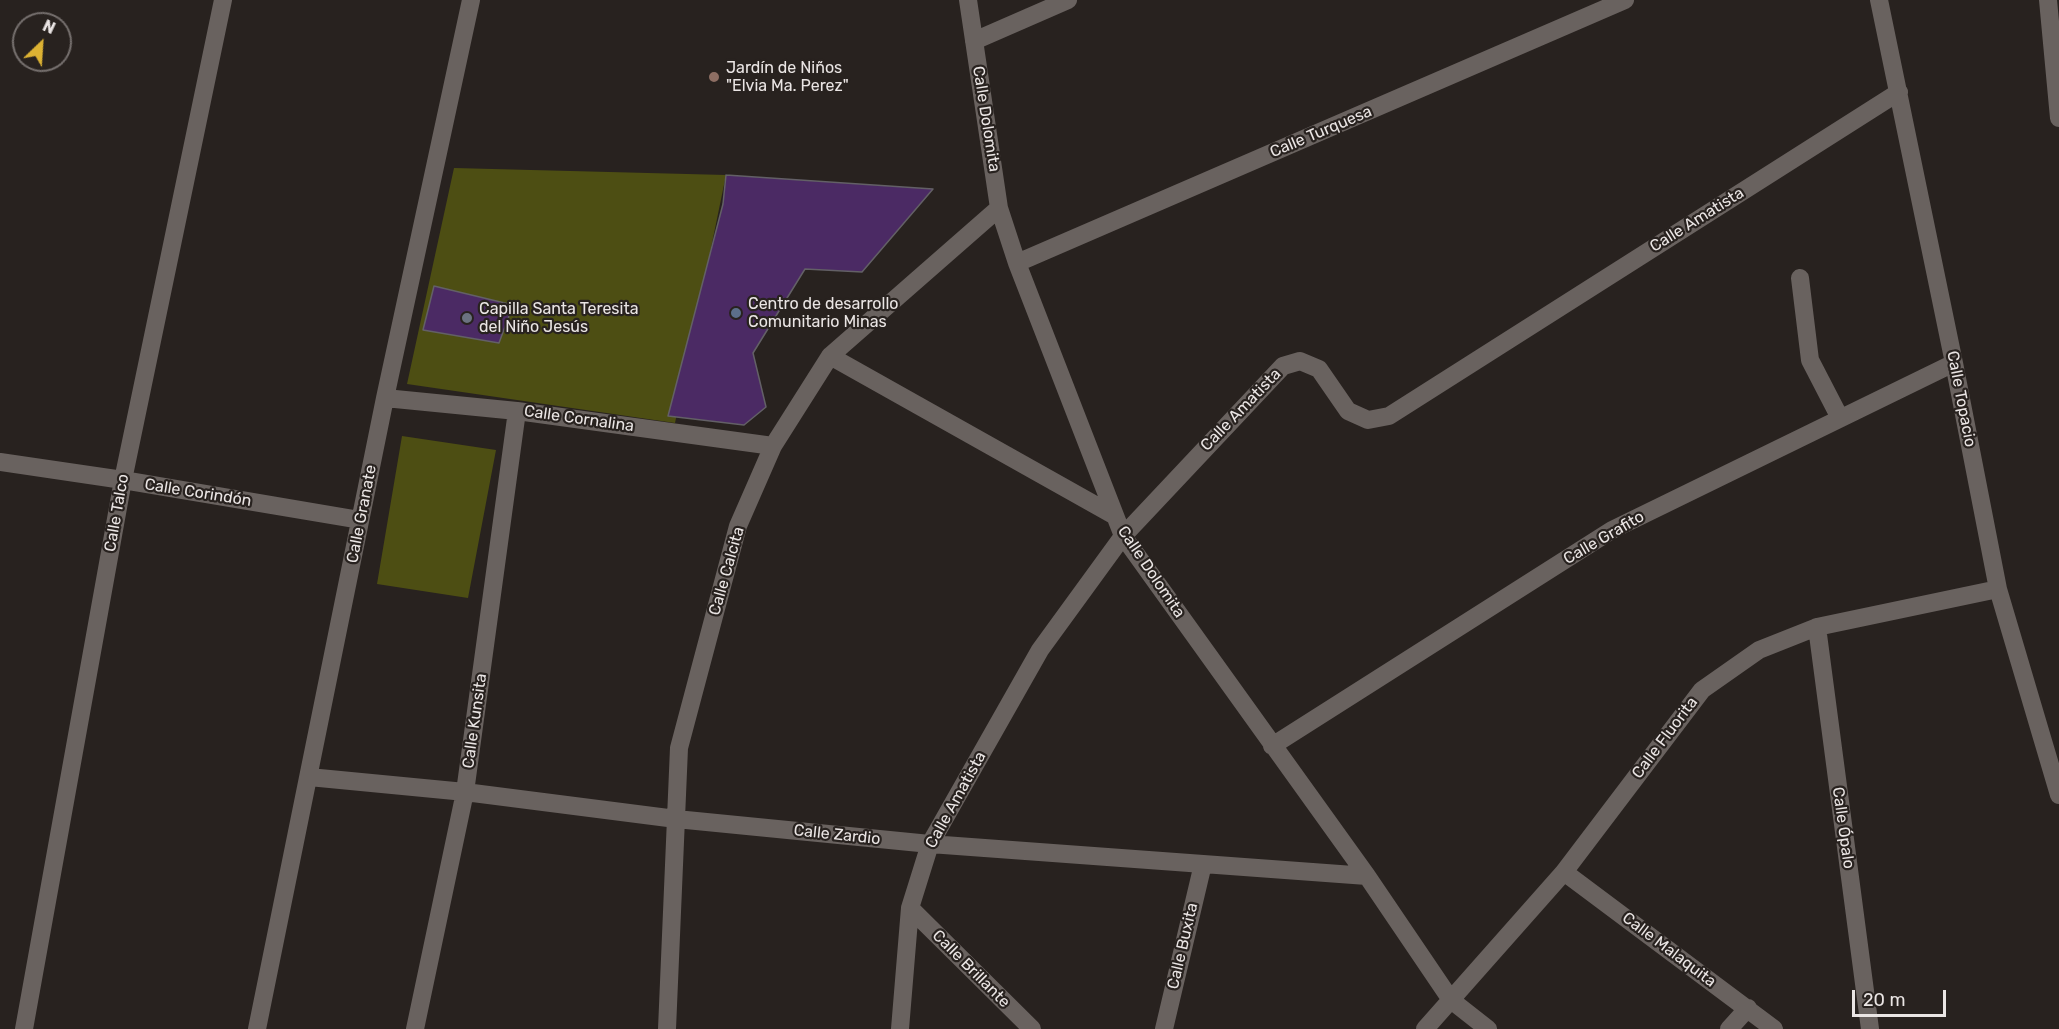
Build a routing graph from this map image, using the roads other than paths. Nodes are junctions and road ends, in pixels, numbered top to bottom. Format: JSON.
{"nodes":[{"id":1,"x":223,"y":0,"type":"edge"},
{"id":2,"x":471,"y":0,"type":"edge"},
{"id":3,"x":968,"y":0,"type":"edge"},
{"id":4,"x":1068,"y":0,"type":"edge"},
{"id":5,"x":1625,"y":0,"type":"edge"},
{"id":6,"x":1879,"y":0,"type":"edge"},
{"id":7,"x":2048,"y":0,"type":"edge"},
{"id":8,"x":974,"y":41,"type":"junction"},
{"id":9,"x":1899,"y":92,"type":"junction"},
{"id":10,"x":2059,"y":117,"type":"edge"},
{"id":11,"x":999,"y":208,"type":"junction"},
{"id":12,"x":1017,"y":263,"type":"junction"},
{"id":13,"x":1800,"y":278,"type":"dead end"},
{"id":14,"x":830,"y":356,"type":"junction"},
{"id":15,"x":1954,"y":363,"type":"junction"},
{"id":16,"x":385,"y":398,"type":"junction"},
{"id":17,"x":517,"y":411,"type":"junction"},
{"id":18,"x":1840,"y":418,"type":"junction"},
{"id":19,"x":773,"y":446,"type":"junction"},
{"id":20,"x":0,"y":462,"type":"edge"},
{"id":21,"x":123,"y":480,"type":"junction"},
{"id":22,"x":1115,"y":516,"type":"junction"},
{"id":23,"x":360,"y":520,"type":"junction"},
{"id":24,"x":1123,"y":536,"type":"junction"},
{"id":25,"x":1998,"y":589,"type":"junction"},
{"id":26,"x":1817,"y":627,"type":"junction"},
{"id":27,"x":1272,"y":746,"type":"junction"},
{"id":28,"x":309,"y":777,"type":"junction"},
{"id":29,"x":465,"y":792,"type":"junction"},
{"id":30,"x":2059,"y":795,"type":"edge"},
{"id":31,"x":676,"y":819,"type":"junction"},
{"id":32,"x":930,"y":844,"type":"junction"},
{"id":33,"x":1203,"y":864,"type":"junction"},
{"id":34,"x":1564,"y":872,"type":"junction"},
{"id":35,"x":1367,"y":876,"type":"junction"},
{"id":36,"x":910,"y":908,"type":"junction"},
{"id":37,"x":1451,"y":1000,"type":"junction"},
{"id":38,"x":1748,"y":1008,"type":"junction"},
{"id":39,"x":24,"y":1029,"type":"edge"},
{"id":40,"x":257,"y":1029,"type":"edge"},
{"id":41,"x":414,"y":1029,"type":"edge"},
{"id":42,"x":667,"y":1029,"type":"edge"},
{"id":43,"x":900,"y":1029,"type":"edge"},
{"id":44,"x":1032,"y":1029,"type":"edge"},
{"id":45,"x":1164,"y":1029,"type":"edge"},
{"id":46,"x":1425,"y":1029,"type":"edge"},
{"id":47,"x":1488,"y":1029,"type":"edge"},
{"id":48,"x":1729,"y":1029,"type":"edge"},
{"id":49,"x":1774,"y":1029,"type":"edge"},
{"id":50,"x":1870,"y":1029,"type":"edge"}],
"edges":[{"from":1,"to":21,"type":"street","name":"Calle Talco"},
{"from":2,"to":16,"type":"street","name":"Calle Granate"},
{"from":3,"to":8,"type":"street","name":"Calle Dolomita"},
{"from":4,"to":8,"type":"street"},
{"from":5,"to":12,"type":"street","name":"Calle Turquesa"},
{"from":6,"to":9,"type":"street","name":"Calle Topacio"},
{"from":7,"to":10,"type":"street"},
{"from":8,"to":11,"type":"street","name":"Calle Dolomita"},
{"from":9,"to":15,"type":"street","name":"Calle Topacio"},
{"from":9,"to":24,"type":"street","name":"Calle Amatista"},
{"from":11,"to":12,"type":"street","name":"Calle Dolomita"},
{"from":11,"to":14,"type":"street","name":"Calle Calcita"},
{"from":12,"to":22,"type":"street","name":"Calle Dolomita"},
{"from":13,"to":18,"type":"street"},
{"from":14,"to":19,"type":"street","name":"Calle Calcita"},
{"from":14,"to":22,"type":"street"},
{"from":15,"to":18,"type":"street","name":"Calle Grafito"},
{"from":15,"to":25,"type":"street","name":"Calle Topacio"},
{"from":16,"to":17,"type":"street","name":"Calle Cornalina"},
{"from":16,"to":23,"type":"street","name":"Calle Granate"},
{"from":17,"to":19,"type":"street","name":"Calle Cornalina"},
{"from":17,"to":29,"type":"street","name":"Calle Kunsita"},
{"from":18,"to":27,"type":"street","name":"Calle Grafito"},
{"from":19,"to":31,"type":"street","name":"Calle Calcita"},
{"from":20,"to":21,"type":"street","name":"Calle Corindón"},
{"from":21,"to":23,"type":"street","name":"Calle Corindón"},
{"from":21,"to":39,"type":"street","name":"Calle Talco"},
{"from":22,"to":24,"type":"street","name":"Calle Dolomita"},
{"from":23,"to":28,"type":"street","name":"Calle Granate"},
{"from":24,"to":27,"type":"street","name":"Calle Dolomita"},
{"from":24,"to":32,"type":"street","name":"Calle Amatista"},
{"from":25,"to":26,"type":"street","name":"Calle Fluorita"},
{"from":25,"to":30,"type":"street","name":"Calle Topacio"},
{"from":26,"to":34,"type":"street","name":"Calle Fluorita"},
{"from":26,"to":50,"type":"street","name":"Calle Ópalo"},
{"from":27,"to":35,"type":"street","name":"Calle Dolomita"},
{"from":28,"to":29,"type":"street","name":"Calle Zardio"},
{"from":28,"to":40,"type":"street","name":"Calle Granate"},
{"from":29,"to":31,"type":"street","name":"Calle Zardio"},
{"from":29,"to":41,"type":"street","name":"Calle Kunsita"},
{"from":31,"to":32,"type":"street","name":"Calle Zardio"},
{"from":31,"to":42,"type":"street","name":"Calle Calcita"},
{"from":32,"to":33,"type":"street","name":"Calle Zardio"},
{"from":32,"to":36,"type":"street","name":"Calle Amatista"},
{"from":33,"to":35,"type":"street","name":"Calle Zardio"},
{"from":33,"to":45,"type":"street","name":"Calle Buxita"},
{"from":34,"to":37,"type":"street","name":"Calle Fluorita"},
{"from":34,"to":38,"type":"street","name":"Calle Malaquita"},
{"from":35,"to":37,"type":"street","name":"Calle Dolomita"},
{"from":36,"to":43,"type":"street","name":"Calle Amatista"},
{"from":36,"to":44,"type":"street","name":"Calle Brillante"},
{"from":37,"to":46,"type":"street","name":"Calle Fluorita"},
{"from":37,"to":47,"type":"street","name":"Calle Dolomita"},
{"from":38,"to":48,"type":"street"},
{"from":38,"to":49,"type":"street","name":"Calle Malaquita"}]}
